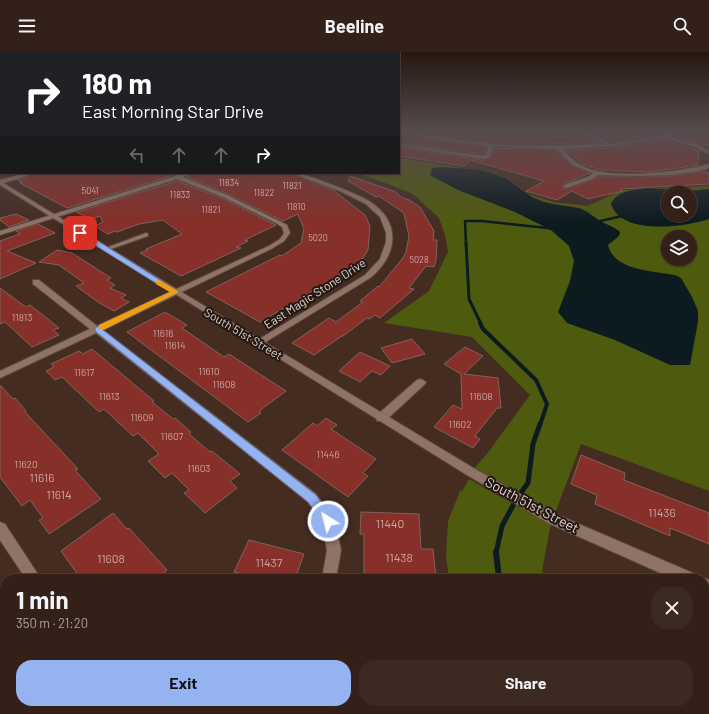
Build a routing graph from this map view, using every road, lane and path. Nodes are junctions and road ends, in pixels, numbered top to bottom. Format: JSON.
{"nodes":[{"id":1,"x":573,"y":162,"type":"edge"},
{"id":2,"x":709,"y":166,"type":"edge"},
{"id":3,"x":597,"y":173,"type":"junction"},
{"id":4,"x":29,"y":174,"type":"edge"},
{"id":5,"x":187,"y":174,"type":"edge"},
{"id":6,"x":296,"y":174,"type":"edge"},
{"id":7,"x":178,"y":177,"type":"junction"},
{"id":8,"x":0,"y":182,"type":"edge"},
{"id":9,"x":566,"y":186,"type":"dead end"},
{"id":10,"x":53,"y":216,"type":"junction"},
{"id":11,"x":0,"y":233,"type":"edge"},
{"id":12,"x":146,"y":235,"type":"dead end"},
{"id":13,"x":106,"y":249,"type":"junction"},
{"id":14,"x":36,"y":282,"type":"dead end"},
{"id":15,"x":175,"y":292,"type":"junction"},
{"id":16,"x":97,"y":329,"type":"junction"},
{"id":17,"x":259,"y":343,"type":"junction"},
{"id":18,"x":0,"y":375,"type":"edge"},
{"id":19,"x":421,"y":382,"type":"dead end"},
{"id":20,"x":381,"y":418,"type":"junction"},
{"id":21,"x":0,"y":528,"type":"edge"},
{"id":22,"x":31,"y":574,"type":"edge"},
{"id":23,"x":330,"y":574,"type":"edge"},
{"id":24,"x":678,"y":574,"type":"edge"}],
"edges":[{"from":1,"to":3,"type":"street"},
{"from":2,"to":3,"type":"street"},
{"from":3,"to":9,"type":"street"},
{"from":4,"to":8,"type":"street"},
{"from":5,"to":7,"type":"street"},
{"from":6,"to":17,"type":"street","name":"East Magic Stone Drive"},
{"from":7,"to":10,"type":"street"},
{"from":7,"to":15,"type":"street"},
{"from":8,"to":10,"type":"street","name":"South 51st Street"},
{"from":10,"to":11,"type":"street"},
{"from":10,"to":13,"type":"street","name":"South 51st Street"},
{"from":12,"to":13,"type":"street"},
{"from":13,"to":15,"type":"street","name":"South 51st Street"},
{"from":14,"to":16,"type":"street"},
{"from":15,"to":16,"type":"street"},
{"from":15,"to":17,"type":"street","name":"South 51st Street"},
{"from":16,"to":18,"type":"street"},
{"from":16,"to":23,"type":"street"},
{"from":17,"to":20,"type":"street","name":"South 51st Street"},
{"from":19,"to":20,"type":"street"},
{"from":20,"to":24,"type":"street","name":"South 51st Street"},
{"from":21,"to":22,"type":"street"}]}
